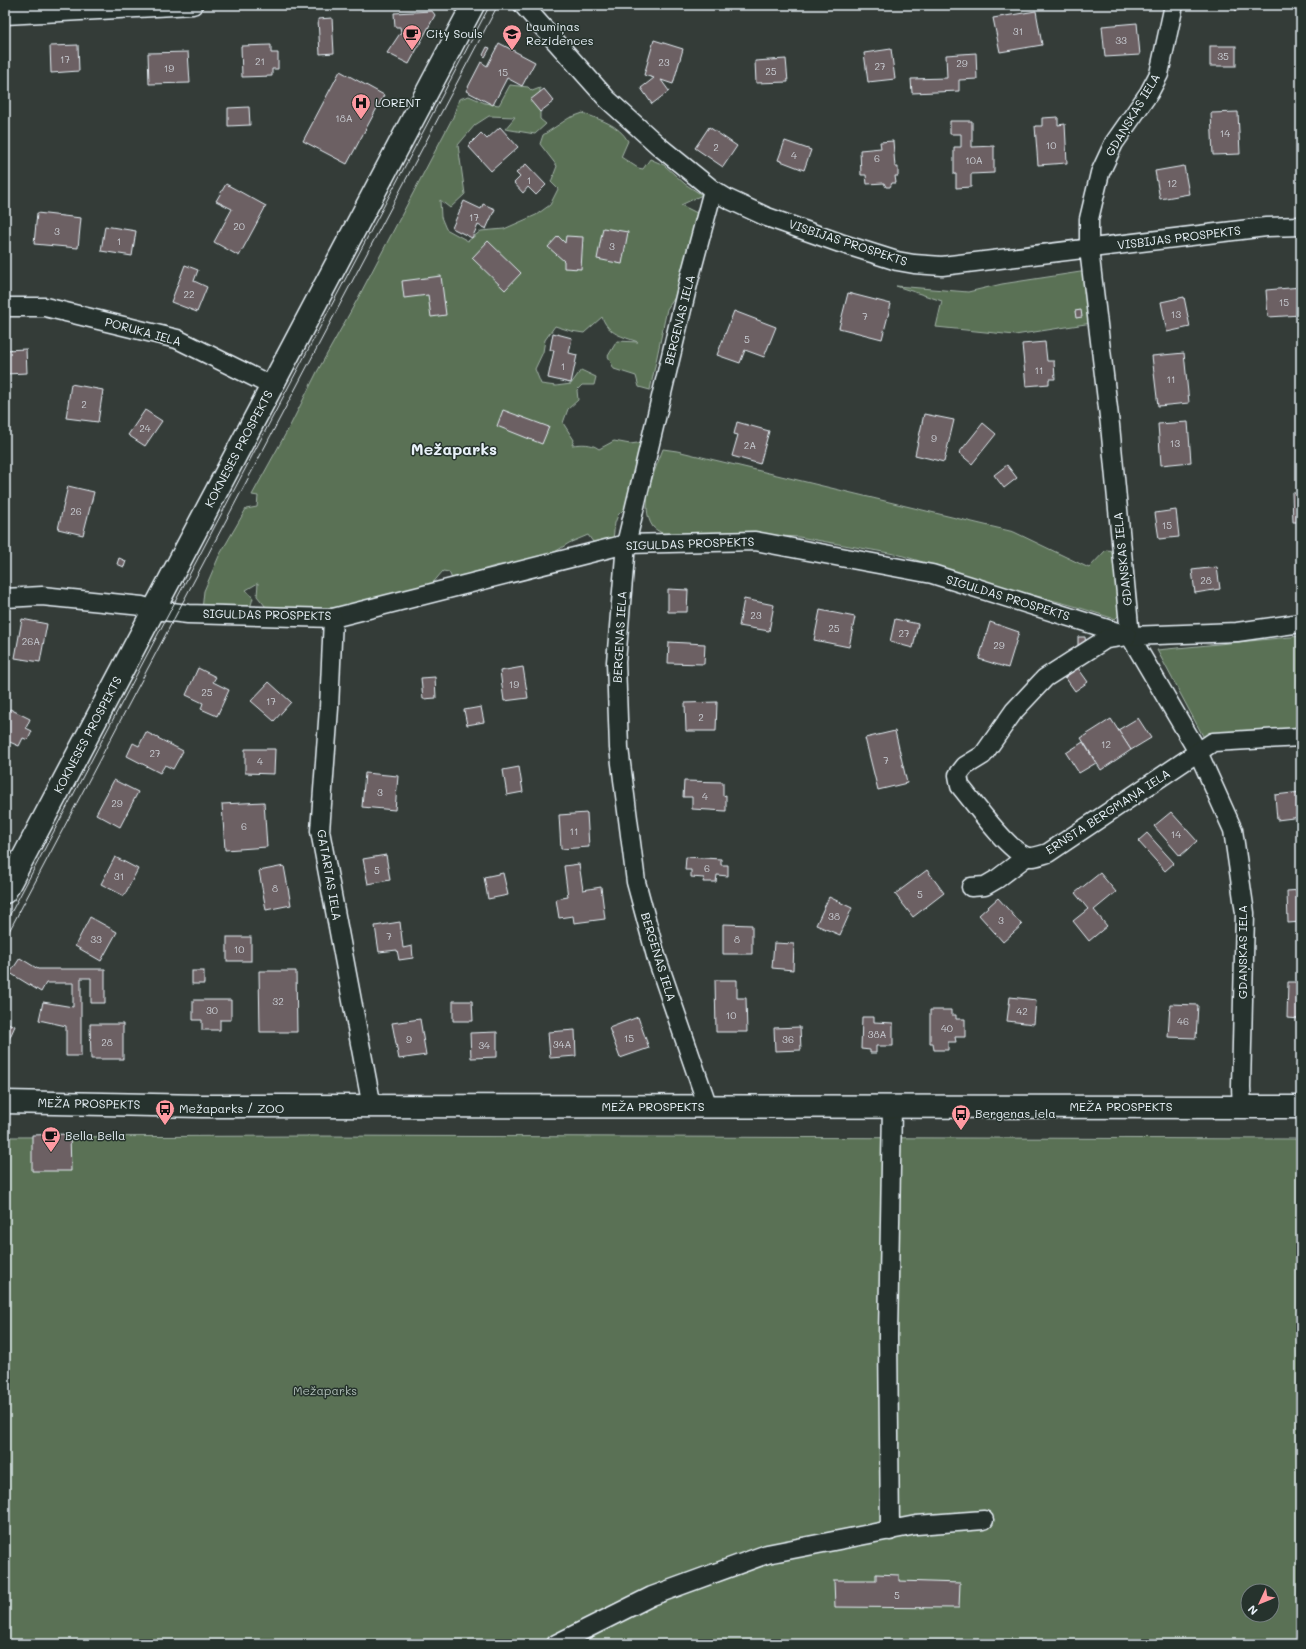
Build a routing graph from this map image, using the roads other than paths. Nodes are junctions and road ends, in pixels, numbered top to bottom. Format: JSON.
{"nodes":[{"id":1,"x":193,"y":5,"type":"edge"},
{"id":2,"x":473,"y":5,"type":"edge"},
{"id":3,"x":523,"y":5,"type":"edge"},
{"id":4,"x":1174,"y":5,"type":"edge"},
{"id":5,"x":5,"y":15,"type":"edge"},
{"id":6,"x":713,"y":190,"type":"junction"},
{"id":7,"x":1301,"y":226,"type":"edge"},
{"id":8,"x":1089,"y":249,"type":"junction"},
{"id":9,"x":5,"y":307,"type":"edge"},
{"id":10,"x":272,"y":386,"type":"junction"},
{"id":11,"x":626,"y":544,"type":"junction"},
{"id":12,"x":5,"y":598,"type":"edge"},
{"id":13,"x":155,"y":610,"type":"junction"},
{"id":14,"x":333,"y":618,"type":"junction"},
{"id":15,"x":1301,"y":623,"type":"edge"},
{"id":16,"x":1130,"y":636,"type":"junction"},
{"id":17,"x":1301,"y":737,"type":"edge"},
{"id":18,"x":1198,"y":752,"type":"junction"},
{"id":19,"x":1026,"y":857,"type":"junction"},
{"id":20,"x":971,"y":887,"type":"dead end"},
{"id":21,"x":5,"y":892,"type":"edge"},
{"id":22,"x":5,"y":1102,"type":"edge"},
{"id":23,"x":372,"y":1107,"type":"junction"},
{"id":24,"x":708,"y":1107,"type":"junction"},
{"id":25,"x":892,"y":1107,"type":"junction"},
{"id":26,"x":1242,"y":1107,"type":"junction"},
{"id":27,"x":1301,"y":1107,"type":"edge"},
{"id":28,"x":984,"y":1520,"type":"dead end"},
{"id":29,"x":890,"y":1531,"type":"junction"},
{"id":30,"x":556,"y":1644,"type":"edge"}],
"edges":[{"from":1,"to":5,"type":"street"},
{"from":2,"to":10,"type":"street","name":"KOKNESES PROSPEKTS"},
{"from":3,"to":6,"type":"street","name":"VISBIJAS PROSPEKTS"},
{"from":4,"to":8,"type":"street","name":"GDAŅSKAS IELA"},
{"from":6,"to":8,"type":"street","name":"VISBIJAS PROSPEKTS"},
{"from":6,"to":11,"type":"street","name":"BERGENAS IELA"},
{"from":7,"to":8,"type":"street","name":"VISBIJAS PROSPEKTS"},
{"from":8,"to":16,"type":"street","name":"GDAŅSKAS IELA"},
{"from":9,"to":10,"type":"street","name":"PORUKA IELA"},
{"from":10,"to":13,"type":"street","name":"KOKNESES PROSPEKTS"},
{"from":11,"to":14,"type":"street","name":"SIGULDAS PROSPEKTS"},
{"from":11,"to":16,"type":"street","name":"SIGULDAS PROSPEKTS"},
{"from":11,"to":24,"type":"street","name":"BERGENAS IELA"},
{"from":12,"to":13,"type":"street","name":"SIGULDAS PROSPEKTS"},
{"from":13,"to":14,"type":"street","name":"SIGULDAS PROSPEKTS"},
{"from":13,"to":21,"type":"street","name":"KOKNESES PROSPEKTS"},
{"from":14,"to":23,"type":"street","name":"GATARTAS IELA"},
{"from":15,"to":16,"type":"street","name":"SIGULDAS PROSPEKTS"},
{"from":16,"to":18,"type":"street","name":"GDAŅSKAS IELA"},
{"from":16,"to":19,"type":"street"},
{"from":17,"to":18,"type":"street","name":"ERNSTA BERGMAŅA IELA"},
{"from":18,"to":19,"type":"street","name":"ERNSTA BERGMAŅA IELA"},
{"from":18,"to":26,"type":"street","name":"GDAŅSKAS IELA"},
{"from":19,"to":20,"type":"street"},
{"from":22,"to":23,"type":"street","name":"MEŽA PROSPEKTS"},
{"from":23,"to":24,"type":"street","name":"MEŽA PROSPEKTS"},
{"from":24,"to":25,"type":"street","name":"MEŽA PROSPEKTS"},
{"from":25,"to":26,"type":"street","name":"MEŽA PROSPEKTS"},
{"from":25,"to":29,"type":"street"},
{"from":26,"to":27,"type":"street","name":"MEŽA PROSPEKTS"},
{"from":28,"to":29,"type":"street"},
{"from":29,"to":30,"type":"street"}]}
